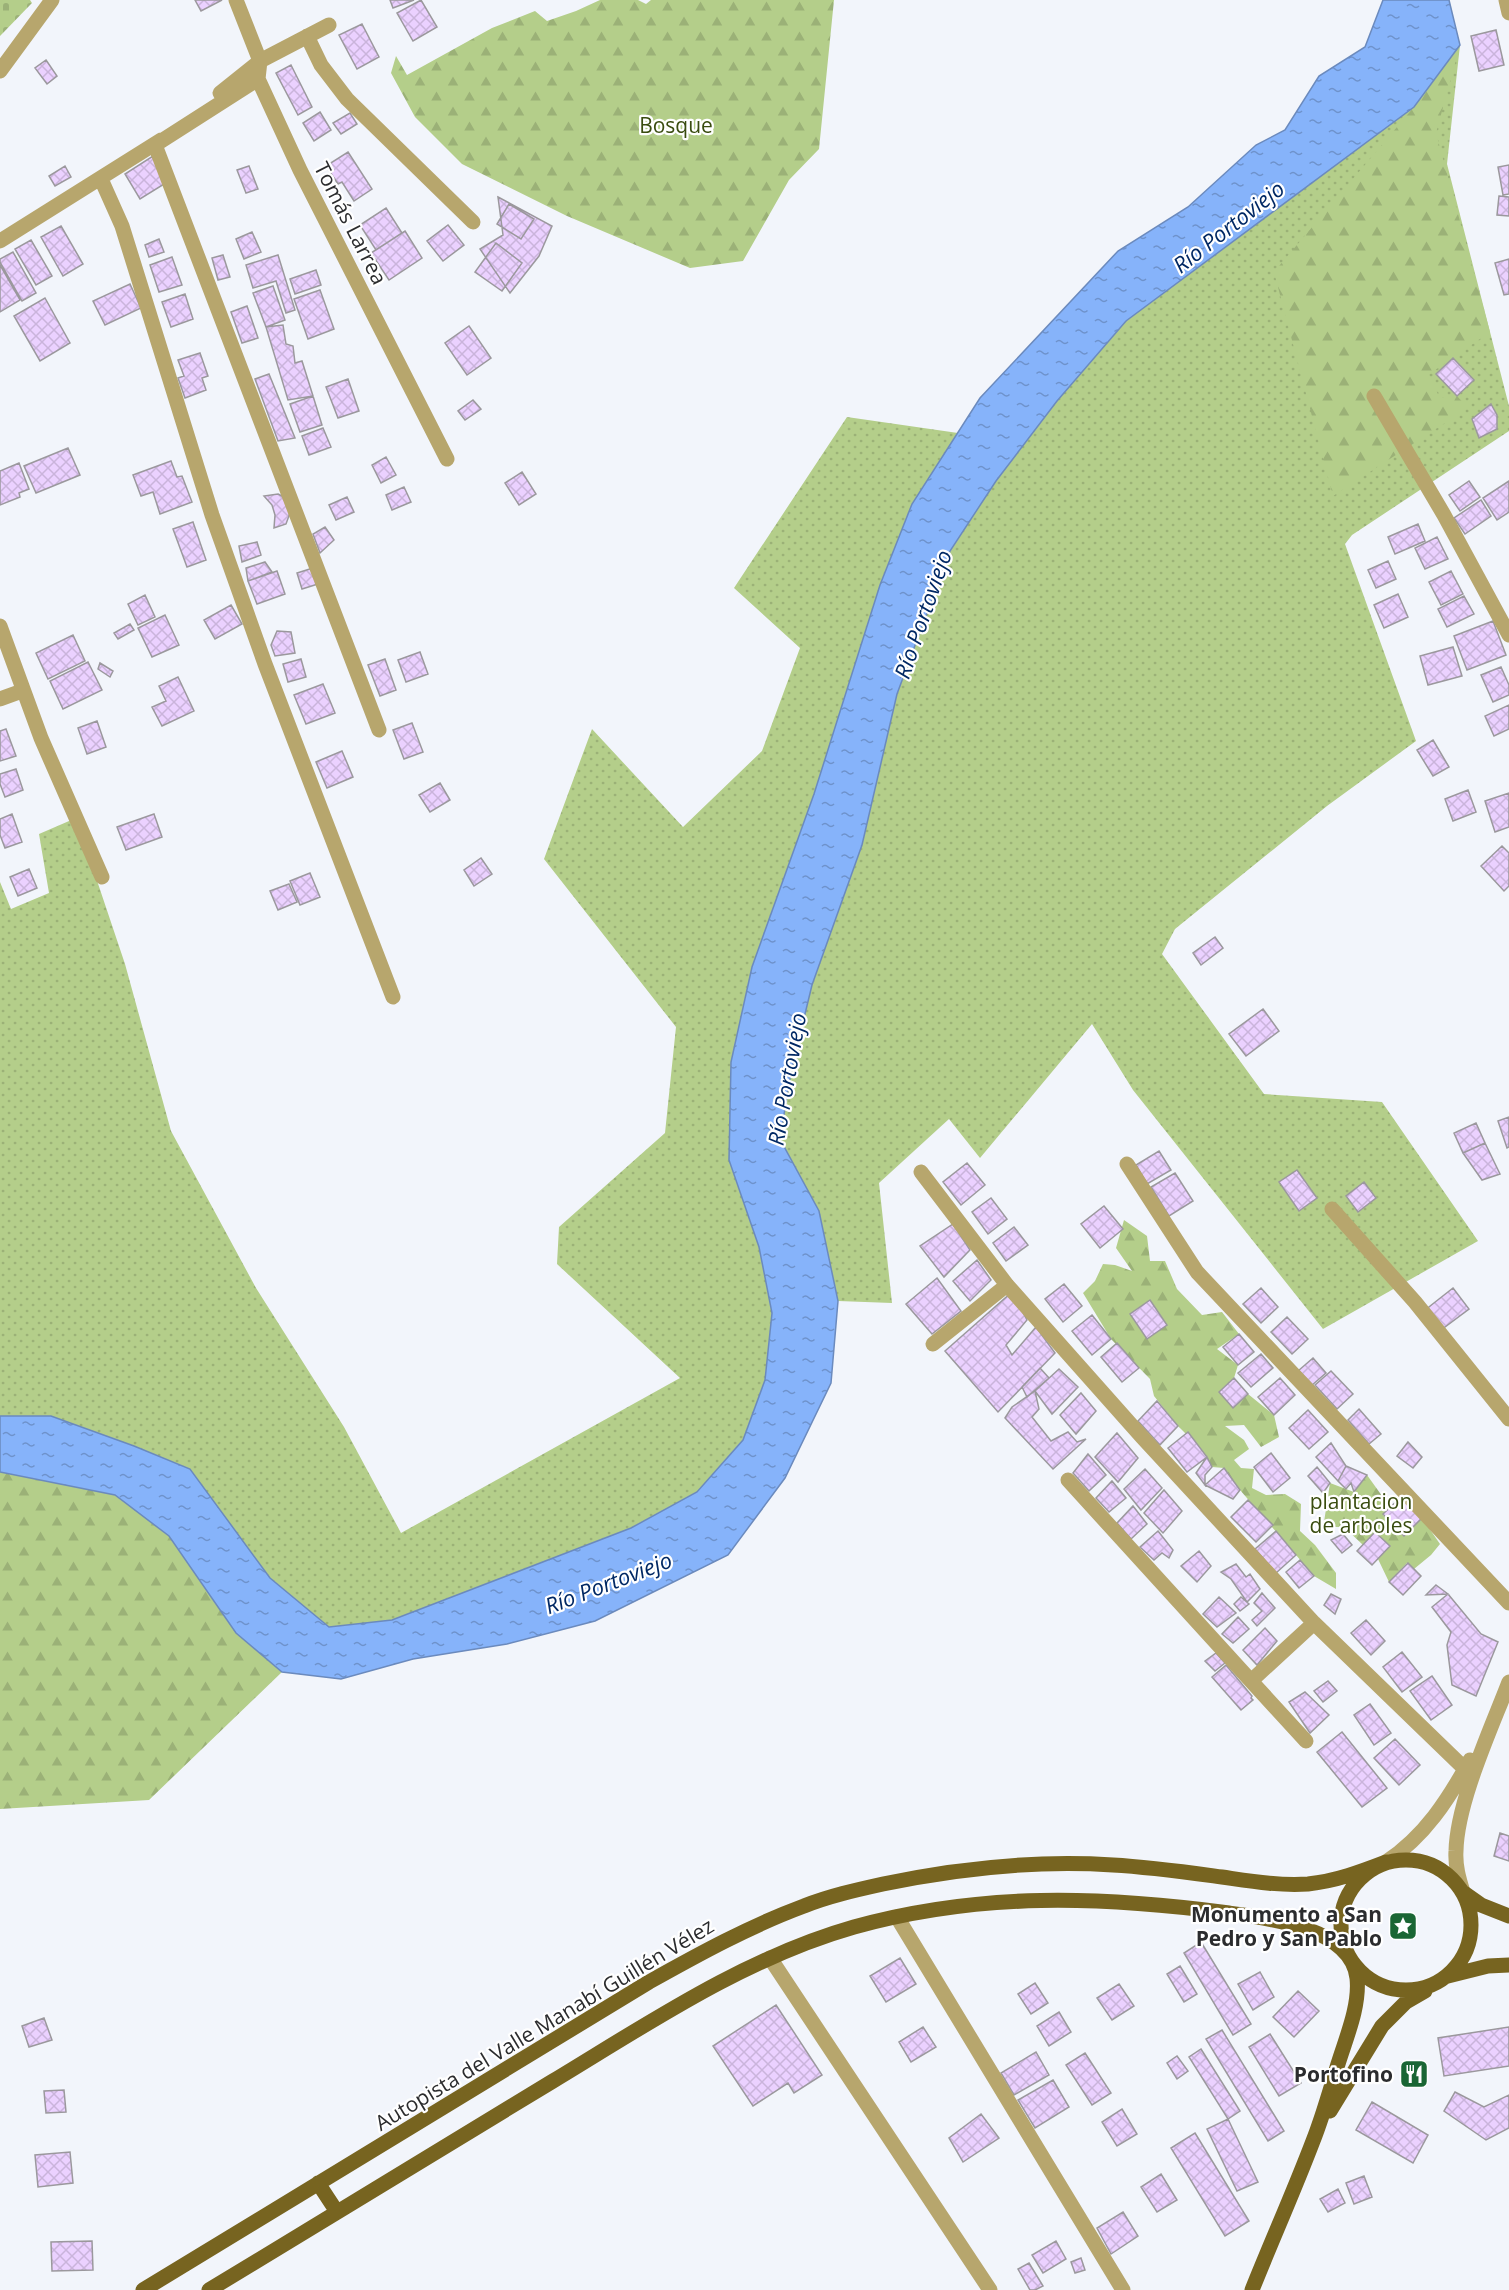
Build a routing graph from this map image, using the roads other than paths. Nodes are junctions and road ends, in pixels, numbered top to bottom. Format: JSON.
{"nodes":[{"id":1,"x":52,"y":0,"type":"edge"},
{"id":2,"x":236,"y":0,"type":"edge"},
{"id":3,"x":1506,"y":0,"type":"edge"},
{"id":4,"x":1509,"y":13,"type":"edge"},
{"id":5,"x":328,"y":25,"type":"dead end"},
{"id":6,"x":307,"y":36,"type":"junction"},
{"id":7,"x":260,"y":62,"type":"junction"},
{"id":8,"x":0,"y":71,"type":"edge"},
{"id":9,"x":258,"y":79,"type":"junction"},
{"id":10,"x":155,"y":145,"type":"junction"},
{"id":11,"x":101,"y":179,"type":"junction"},
{"id":12,"x":473,"y":222,"type":"dead end"},
{"id":13,"x":0,"y":241,"type":"edge"},
{"id":14,"x":1374,"y":396,"type":"dead end"},
{"id":15,"x":447,"y":459,"type":"dead end"},
{"id":16,"x":0,"y":627,"type":"edge"},
{"id":17,"x":1509,"y":635,"type":"edge"},
{"id":18,"x":22,"y":690,"type":"junction"},
{"id":19,"x":0,"y":699,"type":"edge"},
{"id":20,"x":380,"y":730,"type":"dead end"},
{"id":21,"x":102,"y":877,"type":"dead end"},
{"id":22,"x":393,"y":998,"type":"dead end"},
{"id":23,"x":1127,"y":1164,"type":"dead end"},
{"id":24,"x":921,"y":1172,"type":"dead end"},
{"id":25,"x":1332,"y":1209,"type":"dead end"},
{"id":26,"x":1007,"y":1285,"type":"junction"},
{"id":27,"x":933,"y":1344,"type":"dead end"},
{"id":28,"x":1509,"y":1419,"type":"edge"},
{"id":29,"x":1068,"y":1480,"type":"dead end"},
{"id":30,"x":1509,"y":1603,"type":"edge"},
{"id":31,"x":1314,"y":1623,"type":"junction"},
{"id":32,"x":1251,"y":1681,"type":"junction"},
{"id":33,"x":1508,"y":1683,"type":"edge"},
{"id":34,"x":1306,"y":1741,"type":"dead end"},
{"id":35,"x":1465,"y":1769,"type":"junction"},
{"id":36,"x":1386,"y":1862,"type":"junction"},
{"id":37,"x":1464,"y":1892,"type":"junction"},
{"id":38,"x":1509,"y":1916,"type":"edge"},
{"id":39,"x":897,"y":1917,"type":"junction"},
{"id":40,"x":770,"y":1958,"type":"junction"},
{"id":41,"x":1354,"y":1965,"type":"junction"},
{"id":42,"x":1509,"y":1965,"type":"edge"},
{"id":43,"x":1448,"y":1977,"type":"junction"},
{"id":44,"x":1431,"y":1986,"type":"junction"},
{"id":45,"x":1314,"y":2140,"type":"junction"},
{"id":46,"x":318,"y":2183,"type":"junction"},
{"id":47,"x":337,"y":2212,"type":"junction"},
{"id":48,"x":143,"y":2290,"type":"edge"},
{"id":49,"x":209,"y":2290,"type":"edge"},
{"id":50,"x":990,"y":2290,"type":"edge"},
{"id":51,"x":1123,"y":2290,"type":"edge"},
{"id":52,"x":1252,"y":2290,"type":"edge"}],
"edges":[{"from":1,"to":8,"type":"street"},
{"from":2,"to":7,"type":"street"},
{"from":3,"to":4,"type":"street"},
{"from":5,"to":6,"type":"street"},
{"from":6,"to":7,"type":"street"},
{"from":6,"to":12,"type":"street"},
{"from":7,"to":9,"type":"street"},
{"from":7,"to":10,"type":"street"},
{"from":9,"to":10,"type":"street"},
{"from":9,"to":15,"type":"street","name":"Tomás Larrea"},
{"from":10,"to":11,"type":"street"},
{"from":10,"to":20,"type":"street"},
{"from":11,"to":13,"type":"street"},
{"from":11,"to":22,"type":"street"},
{"from":14,"to":17,"type":"street"},
{"from":16,"to":18,"type":"street"},
{"from":18,"to":19,"type":"street"},
{"from":18,"to":21,"type":"street"},
{"from":23,"to":30,"type":"street"},
{"from":24,"to":26,"type":"street"},
{"from":25,"to":28,"type":"street"},
{"from":26,"to":27,"type":"street"},
{"from":26,"to":31,"type":"street"},
{"from":29,"to":32,"type":"street"},
{"from":31,"to":32,"type":"street"},
{"from":31,"to":35,"type":"street"},
{"from":32,"to":34,"type":"street"},
{"from":33,"to":35,"type":"street"},
{"from":33,"to":37,"type":"street"},
{"from":35,"to":36,"type":"street"},
{"from":36,"to":37,"type":"main road"},
{"from":36,"to":41,"type":"main road"},
{"from":36,"to":46,"type":"main road","name":"Autopista del Valle Manabí Guillén Vélez"},
{"from":37,"to":38,"type":"main road"},
{"from":37,"to":43,"type":"main road"},
{"from":39,"to":40,"type":"main road"},
{"from":39,"to":41,"type":"main road"},
{"from":39,"to":51,"type":"street"},
{"from":40,"to":47,"type":"main road"},
{"from":40,"to":50,"type":"street"},
{"from":41,"to":44,"type":"main road"},
{"from":41,"to":45,"type":"main road"},
{"from":42,"to":43,"type":"main road"},
{"from":43,"to":44,"type":"main road"},
{"from":44,"to":45,"type":"main road"},
{"from":45,"to":52,"type":"main road"},
{"from":46,"to":47,"type":"main road"},
{"from":46,"to":48,"type":"main road","name":"Autopista del Valle Manabí Guillén Vélez"},
{"from":47,"to":49,"type":"main road"}]}
